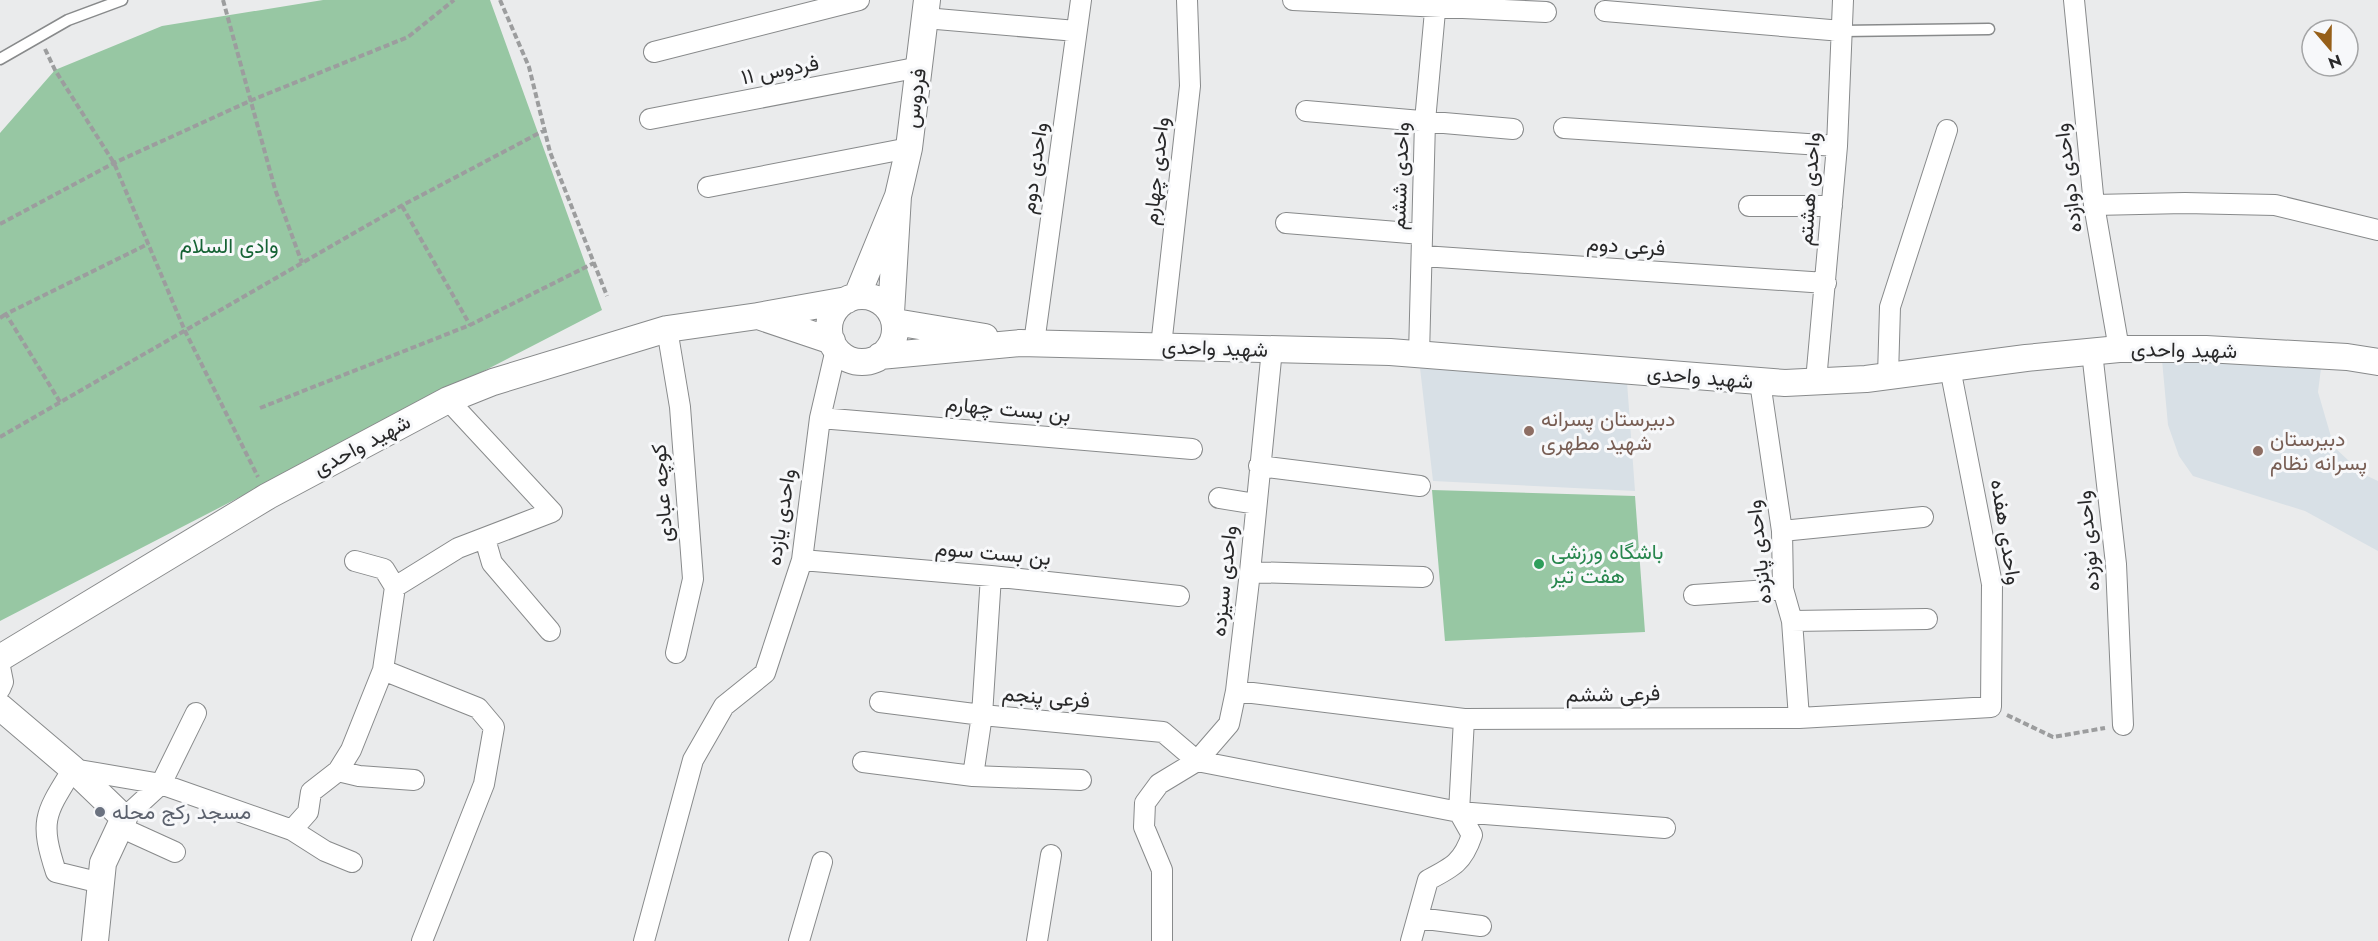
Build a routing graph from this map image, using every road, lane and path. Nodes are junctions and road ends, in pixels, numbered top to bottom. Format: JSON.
{"nodes":[{"id":1,"x":122,"y":0,"type":"edge"},
{"id":2,"x":223,"y":0,"type":"edge"},
{"id":3,"x":454,"y":0,"type":"edge"},
{"id":4,"x":500,"y":0,"type":"edge"},
{"id":5,"x":859,"y":0,"type":"edge"},
{"id":6,"x":1081,"y":0,"type":"edge"},
{"id":7,"x":1187,"y":0,"type":"edge"},
{"id":8,"x":1293,"y":0,"type":"edge"},
{"id":9,"x":1843,"y":0,"type":"edge"},
{"id":10,"x":2074,"y":0,"type":"edge"},
{"id":11,"x":1436,"y":3,"type":"edge"},
{"id":12,"x":926,"y":9,"type":"edge"},
{"id":13,"x":1605,"y":11,"type":"dead end"},
{"id":14,"x":1546,"y":12,"type":"dead end"},
{"id":15,"x":1989,"y":29,"type":"dead end"},
{"id":16,"x":1076,"y":31,"type":"junction"},
{"id":17,"x":1842,"y":31,"type":"junction"},
{"id":18,"x":39,"y":36,"type":"junction"},
{"id":19,"x":654,"y":52,"type":"dead end"},
{"id":20,"x":0,"y":59,"type":"edge"},
{"id":21,"x":920,"y":67,"type":"junction"},
{"id":22,"x":252,"y":100,"type":"junction"},
{"id":23,"x":1306,"y":111,"type":"dead end"},
{"id":24,"x":650,"y":119,"type":"dead end"},
{"id":25,"x":1425,"y":121,"type":"junction"},
{"id":26,"x":1564,"y":128,"type":"dead end"},
{"id":27,"x":1513,"y":129,"type":"dead end"},
{"id":28,"x":1947,"y":129,"type":"dead end"},
{"id":29,"x":545,"y":130,"type":"junction"},
{"id":30,"x":1837,"y":146,"type":"junction"},
{"id":31,"x":909,"y":148,"type":"junction"},
{"id":32,"x":114,"y":163,"type":"junction"},
{"id":33,"x":708,"y":187,"type":"dead end"},
{"id":34,"x":898,"y":196,"type":"junction"},
{"id":35,"x":2094,"y":205,"type":"junction"},
{"id":36,"x":402,"y":206,"type":"junction"},
{"id":37,"x":1749,"y":206,"type":"dead end"},
{"id":38,"x":1832,"y":206,"type":"junction"},
{"id":39,"x":1286,"y":223,"type":"dead end"},
{"id":40,"x":0,"y":224,"type":"edge"},
{"id":41,"x":2378,"y":230,"type":"edge"},
{"id":42,"x":1422,"y":234,"type":"junction"},
{"id":43,"x":148,"y":244,"type":"junction"},
{"id":44,"x":1423,"y":256,"type":"junction"},
{"id":45,"x":302,"y":263,"type":"junction"},
{"id":46,"x":594,"y":263,"type":"junction"},
{"id":47,"x":1826,"y":283,"type":"junction"},
{"id":48,"x":607,"y":297,"type":"dead end"},
{"id":49,"x":852,"y":298,"type":"junction"},
{"id":50,"x":6,"y":314,"type":"junction"},
{"id":51,"x":758,"y":316,"type":"junction"},
{"id":52,"x":893,"y":317,"type":"junction"},
{"id":53,"x":0,"y":318,"type":"edge"},
{"id":54,"x":470,"y":325,"type":"junction"},
{"id":55,"x":667,"y":329,"type":"junction"},
{"id":56,"x":185,"y":331,"type":"junction"},
{"id":57,"x":1027,"y":343,"type":"junction"},
{"id":58,"x":834,"y":345,"type":"junction"},
{"id":59,"x":1161,"y":346,"type":"junction"},
{"id":60,"x":1272,"y":349,"type":"junction"},
{"id":61,"x":2119,"y":349,"type":"junction"},
{"id":62,"x":2092,"y":352,"type":"junction"},
{"id":63,"x":1419,"y":355,"type":"junction"},
{"id":64,"x":880,"y":356,"type":"junction"},
{"id":65,"x":2378,"y":362,"type":"edge"},
{"id":66,"x":1950,"y":368,"type":"junction"},
{"id":67,"x":1888,"y":376,"type":"junction"},
{"id":68,"x":1816,"y":381,"type":"junction"},
{"id":69,"x":1760,"y":382,"type":"junction"},
{"id":70,"x":448,"y":400,"type":"junction"},
{"id":71,"x":60,"y":402,"type":"junction"},
{"id":72,"x":260,"y":408,"type":"dead end"},
{"id":73,"x":820,"y":418,"type":"junction"},
{"id":74,"x":0,"y":437,"type":"edge"},
{"id":75,"x":1192,"y":449,"type":"dead end"},
{"id":76,"x":1259,"y":466,"type":"junction"},
{"id":77,"x":1420,"y":486,"type":"dead end"},
{"id":78,"x":268,"y":496,"type":"junction"},
{"id":79,"x":1219,"y":498,"type":"dead end"},
{"id":80,"x":1256,"y":504,"type":"junction"},
{"id":81,"x":1923,"y":518,"type":"dead end"},
{"id":82,"x":1782,"y":531,"type":"junction"},
{"id":83,"x":485,"y":539,"type":"junction"},
{"id":84,"x":802,"y":560,"type":"junction"},
{"id":85,"x":355,"y":561,"type":"dead end"},
{"id":86,"x":1250,"y":572,"type":"junction"},
{"id":87,"x":991,"y":576,"type":"junction"},
{"id":88,"x":1423,"y":577,"type":"dead end"},
{"id":89,"x":395,"y":587,"type":"junction"},
{"id":90,"x":1783,"y":589,"type":"junction"},
{"id":91,"x":1695,"y":595,"type":"dead end"},
{"id":92,"x":1179,"y":596,"type":"dead end"},
{"id":93,"x":1927,"y":619,"type":"dead end"},
{"id":94,"x":1792,"y":621,"type":"junction"},
{"id":95,"x":550,"y":631,"type":"dead end"},
{"id":96,"x":676,"y":653,"type":"dead end"},
{"id":97,"x":0,"y":658,"type":"edge"},
{"id":98,"x":0,"y":667,"type":"edge"},
{"id":99,"x":383,"y":670,"type":"junction"},
{"id":100,"x":0,"y":689,"type":"edge"},
{"id":101,"x":1236,"y":691,"type":"junction"},
{"id":102,"x":880,"y":702,"type":"dead end"},
{"id":103,"x":0,"y":707,"type":"edge"},
{"id":104,"x":1991,"y":707,"type":"junction"},
{"id":105,"x":196,"y":712,"type":"dead end"},
{"id":106,"x":982,"y":716,"type":"junction"},
{"id":107,"x":1799,"y":718,"type":"junction"},
{"id":108,"x":1464,"y":719,"type":"junction"},
{"id":109,"x":2123,"y":725,"type":"joint"},
{"id":110,"x":1197,"y":761,"type":"junction"},
{"id":111,"x":863,"y":762,"type":"dead end"},
{"id":112,"x":73,"y":770,"type":"junction"},
{"id":113,"x":338,"y":771,"type":"junction"},
{"id":114,"x":973,"y":776,"type":"junction"},
{"id":115,"x":414,"y":780,"type":"dead end"},
{"id":116,"x":1081,"y":780,"type":"dead end"},
{"id":117,"x":161,"y":784,"type":"junction"},
{"id":118,"x":1459,"y":812,"type":"junction"},
{"id":119,"x":122,"y":823,"type":"junction"},
{"id":120,"x":1665,"y":828,"type":"dead end"},
{"id":121,"x":292,"y":830,"type":"junction"},
{"id":122,"x":175,"y":852,"type":"dead end"},
{"id":123,"x":1051,"y":855,"type":"dead end"},
{"id":124,"x":352,"y":862,"type":"dead end"},
{"id":125,"x":822,"y":862,"type":"dead end"},
{"id":126,"x":101,"y":883,"type":"junction"},
{"id":127,"x":1418,"y":918,"type":"junction"},
{"id":128,"x":1481,"y":927,"type":"dead end"},
{"id":129,"x":95,"y":941,"type":"edge"},
{"id":130,"x":422,"y":941,"type":"edge"},
{"id":131,"x":644,"y":941,"type":"edge"},
{"id":132,"x":799,"y":941,"type":"edge"},
{"id":133,"x":1037,"y":941,"type":"edge"},
{"id":134,"x":1162,"y":941,"type":"edge"},
{"id":135,"x":1411,"y":941,"type":"edge"}],
"edges":[{"from":1,"to":18,"type":"lane"},
{"from":2,"to":22,"type":"path"},
{"from":3,"to":22,"type":"path"},
{"from":4,"to":29,"type":"path"},
{"from":5,"to":19,"type":"street"},
{"from":6,"to":16,"type":"street","name":"واحدی دوم"},
{"from":7,"to":59,"type":"street","name":"واحدی چهارم"},
{"from":8,"to":11,"type":"street"},
{"from":9,"to":17,"type":"street","name":"واحدی هشتم"},
{"from":10,"to":35,"type":"street","name":"واحدی دوازده"},
{"from":11,"to":14,"type":"street"},
{"from":11,"to":25,"type":"street","name":"واحدی ششم"},
{"from":12,"to":16,"type":"street"},
{"from":12,"to":21,"type":"street","name":"فردوس"},
{"from":13,"to":17,"type":"street"},
{"from":15,"to":17,"type":"lane"},
{"from":16,"to":57,"type":"street","name":"واحدی دوم"},
{"from":17,"to":30,"type":"street","name":"واحدی هشتم"},
{"from":18,"to":20,"type":"lane"},
{"from":18,"to":32,"type":"path"},
{"from":21,"to":24,"type":"street","name":"فردوس ۱۱"},
{"from":21,"to":31,"type":"street","name":"فردوس"},
{"from":22,"to":32,"type":"path"},
{"from":22,"to":45,"type":"path"},
{"from":23,"to":25,"type":"street"},
{"from":25,"to":27,"type":"street"},
{"from":25,"to":42,"type":"street","name":"واحدی ششم"},
{"from":26,"to":30,"type":"street"},
{"from":28,"to":67,"type":"street"},
{"from":29,"to":36,"type":"path"},
{"from":29,"to":46,"type":"path"},
{"from":30,"to":38,"type":"street","name":"واحدی هشتم"},
{"from":31,"to":33,"type":"street"},
{"from":31,"to":34,"type":"street","name":"فردوس"},
{"from":32,"to":40,"type":"path"},
{"from":32,"to":43,"type":"path"},
{"from":34,"to":49,"type":"street"},
{"from":34,"to":52,"type":"street"},
{"from":35,"to":41,"type":"street"},
{"from":35,"to":61,"type":"street","name":"واحدی دوازده"},
{"from":36,"to":45,"type":"path"},
{"from":36,"to":54,"type":"path"},
{"from":37,"to":38,"type":"street"},
{"from":38,"to":47,"type":"street","name":"واحدی هشتم"},
{"from":39,"to":42,"type":"street"},
{"from":42,"to":44,"type":"street","name":"واحدی ششم"},
{"from":43,"to":50,"type":"path"},
{"from":43,"to":56,"type":"path"},
{"from":44,"to":47,"type":"street","name":"فرعی دوم"},
{"from":44,"to":63,"type":"street","name":"واحدی ششم"},
{"from":45,"to":56,"type":"path"},
{"from":46,"to":48,"type":"path"},
{"from":46,"to":54,"type":"path"},
{"from":47,"to":68,"type":"street","name":"واحدی هشتم"},
{"from":49,"to":51,"type":"street","name":"شهید واحدی"},
{"from":49,"to":52,"type":"street"},
{"from":49,"to":58,"type":"street"},
{"from":50,"to":53,"type":"path"},
{"from":50,"to":71,"type":"path"},
{"from":51,"to":55,"type":"street","name":"شهید واحدی"},
{"from":51,"to":58,"type":"street"},
{"from":52,"to":57,"type":"street"},
{"from":52,"to":64,"type":"street"},
{"from":54,"to":72,"type":"path"},
{"from":55,"to":70,"type":"street","name":"شهید واحدی"},
{"from":55,"to":96,"type":"street","name":"کوچه عبادی"},
{"from":56,"to":71,"type":"path"},
{"from":56,"to":78,"type":"path"},
{"from":57,"to":59,"type":"street","name":"شهید واحدی"},
{"from":57,"to":64,"type":"street"},
{"from":58,"to":64,"type":"street"},
{"from":58,"to":73,"type":"street","name":"واحدی یازده"},
{"from":59,"to":60,"type":"street","name":"شهید واحدی"},
{"from":60,"to":63,"type":"street","name":"شهید واحدی"},
{"from":60,"to":76,"type":"street","name":"واحدی سیزده"},
{"from":61,"to":62,"type":"street","name":"شهید واحدی"},
{"from":61,"to":65,"type":"street","name":"شهید واحدی"},
{"from":62,"to":66,"type":"street","name":"شهید واحدی"},
{"from":62,"to":109,"type":"street","name":"واحدی نوزده"},
{"from":63,"to":69,"type":"street","name":"شهید واحدی"},
{"from":66,"to":67,"type":"street","name":"شهید واحدی"},
{"from":66,"to":104,"type":"street","name":"واحدی هفده"},
{"from":67,"to":68,"type":"street","name":"شهید واحدی"},
{"from":68,"to":69,"type":"street","name":"شهید واحدی"},
{"from":69,"to":82,"type":"street","name":"واحدی پانزده"},
{"from":70,"to":78,"type":"street","name":"شهید واحدی"},
{"from":70,"to":83,"type":"street"},
{"from":71,"to":74,"type":"path"},
{"from":73,"to":75,"type":"street","name":"بن بست چهارم"},
{"from":73,"to":84,"type":"street","name":"واحدی یازده"},
{"from":76,"to":77,"type":"street"},
{"from":76,"to":80,"type":"street","name":"واحدی سیزده"},
{"from":78,"to":97,"type":"street","name":"شهید واحدی"},
{"from":79,"to":80,"type":"street"},
{"from":80,"to":86,"type":"street","name":"واحدی سیزده"},
{"from":81,"to":82,"type":"street"},
{"from":82,"to":90,"type":"street","name":"واحدی پانزده"},
{"from":83,"to":89,"type":"street"},
{"from":83,"to":95,"type":"street"},
{"from":84,"to":87,"type":"street","name":"بن بست سوم"},
{"from":84,"to":131,"type":"street","name":"واحدی یازده"},
{"from":85,"to":89,"type":"street"},
{"from":86,"to":88,"type":"street"},
{"from":86,"to":101,"type":"street","name":"واحدی سیزده"},
{"from":87,"to":92,"type":"street","name":"بن بست سوم"},
{"from":87,"to":106,"type":"street"},
{"from":89,"to":99,"type":"street"},
{"from":90,"to":91,"type":"street"},
{"from":90,"to":94,"type":"street","name":"واحدی پانزده"},
{"from":93,"to":94,"type":"street"},
{"from":94,"to":107,"type":"street","name":"واحدی پانزده"},
{"from":98,"to":100,"type":"street"},
{"from":99,"to":113,"type":"street"},
{"from":99,"to":130,"type":"street"},
{"from":101,"to":108,"type":"street","name":"فرعی ششم"},
{"from":101,"to":110,"type":"street","name":"واحدی سیزده"},
{"from":102,"to":106,"type":"street","name":"فرعی پنجم"},
{"from":103,"to":112,"type":"street"},
{"from":104,"to":107,"type":"street","name":"فرعی ششم"},
{"from":104,"to":109,"type":"path"},
{"from":105,"to":117,"type":"street"},
{"from":106,"to":110,"type":"street","name":"فرعی پنجم"},
{"from":106,"to":114,"type":"street"},
{"from":107,"to":108,"type":"street","name":"فرعی ششم"},
{"from":108,"to":118,"type":"street"},
{"from":110,"to":118,"type":"street"},
{"from":110,"to":134,"type":"street","name":"واحدی سیزده"},
{"from":111,"to":114,"type":"street"},
{"from":112,"to":117,"type":"street"},
{"from":112,"to":119,"type":"street"},
{"from":112,"to":126,"type":"street"},
{"from":113,"to":115,"type":"street"},
{"from":113,"to":121,"type":"street"},
{"from":114,"to":116,"type":"street"},
{"from":117,"to":119,"type":"street"},
{"from":117,"to":121,"type":"street"},
{"from":118,"to":120,"type":"street"},
{"from":118,"to":127,"type":"street"},
{"from":119,"to":122,"type":"street"},
{"from":119,"to":126,"type":"street"},
{"from":121,"to":124,"type":"street"},
{"from":123,"to":133,"type":"street"},
{"from":125,"to":132,"type":"street"},
{"from":126,"to":129,"type":"street"},
{"from":127,"to":128,"type":"street"},
{"from":127,"to":135,"type":"street"}]}
